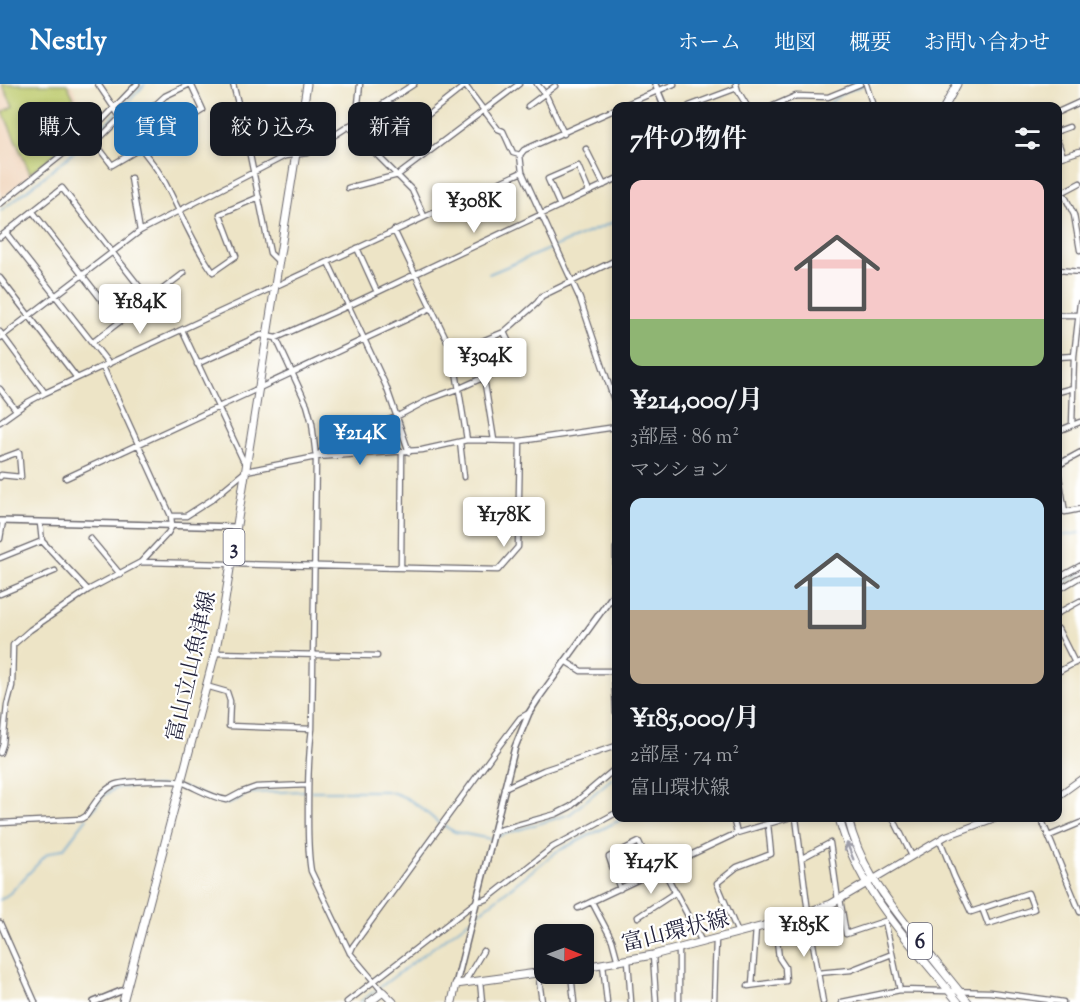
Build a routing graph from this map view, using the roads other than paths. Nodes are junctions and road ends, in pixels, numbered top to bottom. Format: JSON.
{"nodes":[{"id":1,"x":98,"y":84,"type":"edge"},
{"id":2,"x":137,"y":84,"type":"edge"},
{"id":3,"x":191,"y":84,"type":"edge"},
{"id":4,"x":233,"y":84,"type":"edge"},
{"id":5,"x":307,"y":84,"type":"edge"},
{"id":6,"x":360,"y":84,"type":"edge"},
{"id":7,"x":414,"y":84,"type":"edge"},
{"id":8,"x":519,"y":84,"type":"edge"},
{"id":9,"x":537,"y":84,"type":"edge"},
{"id":10,"x":655,"y":84,"type":"edge"},
{"id":11,"x":674,"y":84,"type":"edge"},
{"id":12,"x":860,"y":84,"type":"edge"},
{"id":13,"x":866,"y":84,"type":"edge"},
{"id":14,"x":957,"y":84,"type":"edge"},
{"id":15,"x":465,"y":85,"type":"edge"},
{"id":16,"x":555,"y":86,"type":"dead end"},
{"id":17,"x":736,"y":86,"type":"edge"},
{"id":18,"x":658,"y":91,"type":"junction"},
{"id":19,"x":544,"y":94,"type":"junction"},
{"id":20,"x":121,"y":102,"type":"edge"},
{"id":21,"x":158,"y":102,"type":"edge"},
{"id":22,"x":304,"y":102,"type":"edge"},
{"id":23,"x":358,"y":102,"type":"edge"},
{"id":24,"x":386,"y":102,"type":"edge"},
{"id":25,"x":632,"y":102,"type":"edge"},
{"id":26,"x":662,"y":102,"type":"edge"},
{"id":27,"x":698,"y":102,"type":"edge"},
{"id":28,"x":745,"y":102,"type":"edge"},
{"id":29,"x":782,"y":102,"type":"edge"},
{"id":30,"x":872,"y":102,"type":"edge"},
{"id":31,"x":947,"y":102,"type":"edge"},
{"id":32,"x":1080,"y":102,"type":"edge"},
{"id":33,"x":528,"y":106,"type":"dead end"},
{"id":34,"x":114,"y":110,"type":"joint"},
{"id":35,"x":1062,"y":110,"type":"edge"},
{"id":36,"x":432,"y":111,"type":"edge"},
{"id":37,"x":484,"y":111,"type":"junction"},
{"id":38,"x":612,"y":111,"type":"edge"},
{"id":39,"x":198,"y":113,"type":"edge"},
{"id":40,"x":114,"y":122,"type":"edge"},
{"id":41,"x":348,"y":126,"type":"edge"},
{"id":42,"x":1069,"y":127,"type":"dead end"},
{"id":43,"x":1062,"y":130,"type":"edge"},
{"id":44,"x":336,"y":134,"type":"edge"},
{"id":45,"x":564,"y":134,"type":"junction"},
{"id":46,"x":586,"y":149,"type":"dead end"},
{"id":47,"x":1080,"y":151,"type":"edge"},
{"id":48,"x":520,"y":155,"type":"junction"},
{"id":49,"x":127,"y":156,"type":"edge"},
{"id":50,"x":147,"y":156,"type":"edge"},
{"id":51,"x":285,"y":156,"type":"edge"},
{"id":52,"x":296,"y":156,"type":"edge"},
{"id":53,"x":378,"y":156,"type":"edge"},
{"id":54,"x":1062,"y":156,"type":"edge"},
{"id":55,"x":254,"y":172,"type":"junction"},
{"id":56,"x":522,"y":172,"type":"junction"},
{"id":57,"x":398,"y":175,"type":"junction"},
{"id":58,"x":131,"y":178,"type":"dead end"},
{"id":59,"x":612,"y":181,"type":"edge"},
{"id":60,"x":1080,"y":183,"type":"edge"},
{"id":61,"x":604,"y":185,"type":"junction"},
{"id":62,"x":348,"y":188,"type":"dead end"},
{"id":63,"x":589,"y":192,"type":"junction"},
{"id":64,"x":1063,"y":192,"type":"joint"},
{"id":65,"x":259,"y":197,"type":"junction"},
{"id":66,"x":0,"y":204,"type":"edge"},
{"id":67,"x":560,"y":206,"type":"junction"},
{"id":68,"x":178,"y":211,"type":"junction"},
{"id":69,"x":33,"y":212,"type":"junction"},
{"id":70,"x":541,"y":215,"type":"junction"},
{"id":71,"x":424,"y":216,"type":"junction"},
{"id":72,"x":394,"y":230,"type":"junction"},
{"id":73,"x":140,"y":231,"type":"junction"},
{"id":74,"x":6,"y":233,"type":"junction"},
{"id":75,"x":0,"y":237,"type":"edge"},
{"id":76,"x":357,"y":248,"type":"junction"},
{"id":77,"x":1080,"y":250,"type":"edge"},
{"id":78,"x":112,"y":253,"type":"junction"},
{"id":79,"x":279,"y":262,"type":"junction"},
{"id":80,"x":328,"y":262,"type":"junction"},
{"id":81,"x":612,"y":262,"type":"edge"},
{"id":82,"x":1062,"y":270,"type":"edge"},
{"id":83,"x":1080,"y":272,"type":"edge"},
{"id":84,"x":184,"y":273,"type":"dead end"},
{"id":85,"x":415,"y":274,"type":"junction"},
{"id":86,"x":84,"y":275,"type":"junction"},
{"id":87,"x":0,"y":278,"type":"edge"},
{"id":88,"x":572,"y":281,"type":"junction"},
{"id":89,"x":275,"y":286,"type":"junction"},
{"id":90,"x":377,"y":292,"type":"junction"},
{"id":91,"x":56,"y":297,"type":"junction"},
{"id":92,"x":149,"y":299,"type":"junction"},
{"id":93,"x":1080,"y":303,"type":"edge"},
{"id":94,"x":348,"y":306,"type":"junction"},
{"id":95,"x":431,"y":308,"type":"junction"},
{"id":96,"x":1062,"y":315,"type":"edge"},
{"id":97,"x":30,"y":316,"type":"junction"},
{"id":98,"x":1079,"y":316,"type":"edge"},
{"id":99,"x":119,"y":322,"type":"junction"},
{"id":100,"x":182,"y":330,"type":"junction"},
{"id":101,"x":504,"y":332,"type":"junction"},
{"id":102,"x":1,"y":335,"type":"edge"},
{"id":103,"x":267,"y":337,"type":"junction"},
{"id":104,"x":276,"y":338,"type":"junction"},
{"id":105,"x":364,"y":340,"type":"junction"},
{"id":106,"x":93,"y":342,"type":"junction"},
{"id":107,"x":453,"y":353,"type":"junction"},
{"id":108,"x":1062,"y":357,"type":"edge"},
{"id":109,"x":1074,"y":357,"type":"junction"},
{"id":110,"x":108,"y":364,"type":"junction"},
{"id":111,"x":197,"y":364,"type":"junction"},
{"id":112,"x":103,"y":367,"type":"junction"},
{"id":113,"x":292,"y":374,"type":"junction"},
{"id":114,"x":77,"y":378,"type":"junction"},
{"id":115,"x":484,"y":378,"type":"junction"},
{"id":116,"x":259,"y":388,"type":"junction"},
{"id":117,"x":460,"y":388,"type":"junction"},
{"id":118,"x":1073,"y":388,"type":"junction"},
{"id":119,"x":0,"y":389,"type":"edge"},
{"id":120,"x":1062,"y":391,"type":"edge"},
{"id":121,"x":45,"y":393,"type":"junction"},
{"id":122,"x":612,"y":393,"type":"edge"},
{"id":123,"x":218,"y":408,"type":"junction"},
{"id":124,"x":16,"y":410,"type":"junction"},
{"id":125,"x":396,"y":417,"type":"junction"},
{"id":126,"x":0,"y":422,"type":"edge"},
{"id":127,"x":1080,"y":422,"type":"edge"},
{"id":128,"x":1072,"y":425,"type":"junction"},
{"id":129,"x":612,"y":428,"type":"edge"},
{"id":130,"x":1062,"y":429,"type":"edge"},
{"id":131,"x":467,"y":440,"type":"junction"},
{"id":132,"x":494,"y":440,"type":"junction"},
{"id":133,"x":520,"y":441,"type":"junction"},
{"id":134,"x":460,"y":442,"type":"junction"},
{"id":135,"x":139,"y":445,"type":"junction"},
{"id":136,"x":402,"y":452,"type":"junction"},
{"id":137,"x":409,"y":452,"type":"junction"},
{"id":138,"x":1080,"y":453,"type":"edge"},
{"id":139,"x":316,"y":457,"type":"junction"},
{"id":140,"x":0,"y":459,"type":"edge"},
{"id":141,"x":1062,"y":463,"type":"edge"},
{"id":142,"x":246,"y":468,"type":"junction"},
{"id":143,"x":0,"y":477,"type":"edge"},
{"id":144,"x":464,"y":477,"type":"dead end"},
{"id":145,"x":66,"y":478,"type":"dead end"},
{"id":146,"x":1062,"y":494,"type":"edge"},
{"id":147,"x":1080,"y":509,"type":"edge"},
{"id":148,"x":171,"y":516,"type":"junction"},
{"id":149,"x":1,"y":521,"type":"edge"},
{"id":150,"x":40,"y":524,"type":"junction"},
{"id":151,"x":172,"y":526,"type":"junction"},
{"id":152,"x":237,"y":526,"type":"junction"},
{"id":153,"x":90,"y":538,"type":"dead end"},
{"id":154,"x":0,"y":539,"type":"edge"},
{"id":155,"x":42,"y":541,"type":"junction"},
{"id":156,"x":0,"y":558,"type":"edge"},
{"id":157,"x":141,"y":562,"type":"junction"},
{"id":158,"x":231,"y":564,"type":"junction"},
{"id":159,"x":315,"y":565,"type":"junction"},
{"id":160,"x":1080,"y":566,"type":"edge"},
{"id":161,"x":401,"y":567,"type":"junction"},
{"id":162,"x":56,"y":571,"type":"dead end"},
{"id":163,"x":120,"y":574,"type":"junction"},
{"id":164,"x":1062,"y":576,"type":"edge"},
{"id":165,"x":1080,"y":578,"type":"edge"},
{"id":166,"x":1062,"y":588,"type":"edge"},
{"id":167,"x":88,"y":590,"type":"junction"},
{"id":168,"x":0,"y":594,"type":"edge"},
{"id":169,"x":612,"y":597,"type":"edge"},
{"id":170,"x":1080,"y":601,"type":"edge"},
{"id":171,"x":1062,"y":611,"type":"edge"},
{"id":172,"x":1062,"y":636,"type":"edge"},
{"id":173,"x":215,"y":653,"type":"junction"},
{"id":174,"x":314,"y":654,"type":"junction"},
{"id":175,"x":377,"y":656,"type":"dead end"},
{"id":176,"x":566,"y":661,"type":"junction"},
{"id":177,"x":1077,"y":661,"type":"edge"},
{"id":178,"x":1062,"y":670,"type":"edge"},
{"id":179,"x":612,"y":671,"type":"edge"},
{"id":180,"x":206,"y":686,"type":"junction"},
{"id":181,"x":529,"y":713,"type":"junction"},
{"id":182,"x":312,"y":729,"type":"junction"},
{"id":183,"x":612,"y":747,"type":"edge"},
{"id":184,"x":0,"y":753,"type":"edge"},
{"id":185,"x":612,"y":771,"type":"edge"},
{"id":186,"x":1080,"y":780,"type":"edge"},
{"id":187,"x":181,"y":781,"type":"junction"},
{"id":188,"x":308,"y":785,"type":"junction"},
{"id":189,"x":503,"y":788,"type":"junction"},
{"id":190,"x":1062,"y":793,"type":"edge"},
{"id":191,"x":612,"y":815,"type":"edge"},
{"id":192,"x":734,"y":822,"type":"edge"},
{"id":193,"x":775,"y":822,"type":"edge"},
{"id":194,"x":797,"y":822,"type":"edge"},
{"id":195,"x":840,"y":822,"type":"edge"},
{"id":196,"x":849,"y":822,"type":"edge"},
{"id":197,"x":895,"y":822,"type":"edge"},
{"id":198,"x":984,"y":822,"type":"edge"},
{"id":199,"x":1043,"y":822,"type":"edge"},
{"id":200,"x":0,"y":823,"type":"edge"},
{"id":201,"x":1080,"y":823,"type":"edge"},
{"id":202,"x":768,"y":824,"type":"junction"},
{"id":203,"x":492,"y":832,"type":"junction"},
{"id":204,"x":737,"y":834,"type":"junction"},
{"id":205,"x":1049,"y":836,"type":"junction"},
{"id":206,"x":940,"y":840,"type":"junction"},
{"id":207,"x":912,"y":856,"type":"junction"},
{"id":208,"x":802,"y":858,"type":"junction"},
{"id":209,"x":663,"y":869,"type":"junction"},
{"id":210,"x":653,"y":873,"type":"junction"},
{"id":211,"x":869,"y":882,"type":"junction"},
{"id":212,"x":620,"y":889,"type":"junction"},
{"id":213,"x":676,"y":892,"type":"junction"},
{"id":214,"x":839,"y":899,"type":"junction"},
{"id":215,"x":476,"y":902,"type":"junction"},
{"id":216,"x":592,"y":902,"type":"junction"},
{"id":217,"x":578,"y":908,"type":"dead end"},
{"id":218,"x":982,"y":908,"type":"junction"},
{"id":219,"x":1080,"y":912,"type":"edge"},
{"id":220,"x":809,"y":913,"type":"junction"},
{"id":221,"x":638,"y":917,"type":"dead end"},
{"id":222,"x":0,"y":923,"type":"edge"},
{"id":223,"x":775,"y":923,"type":"junction"},
{"id":224,"x":756,"y":928,"type":"junction"},
{"id":225,"x":738,"y":933,"type":"junction"},
{"id":226,"x":716,"y":939,"type":"junction"},
{"id":227,"x":702,"y":942,"type":"junction"},
{"id":228,"x":679,"y":948,"type":"junction"},
{"id":229,"x":483,"y":951,"type":"dead end"},
{"id":230,"x":350,"y":953,"type":"junction"},
{"id":231,"x":892,"y":954,"type":"junction"},
{"id":232,"x":653,"y":955,"type":"junction"},
{"id":233,"x":628,"y":960,"type":"junction"},
{"id":234,"x":618,"y":962,"type":"junction"},
{"id":235,"x":603,"y":964,"type":"junction"},
{"id":236,"x":594,"y":965,"type":"edge"},
{"id":237,"x":818,"y":973,"type":"junction"},
{"id":238,"x":534,"y":974,"type":"edge"},
{"id":239,"x":480,"y":981,"type":"junction"},
{"id":240,"x":375,"y":982,"type":"junction"},
{"id":241,"x":460,"y":984,"type":"junction"},
{"id":242,"x":541,"y":984,"type":"edge"},
{"id":243,"x":571,"y":984,"type":"edge"},
{"id":244,"x":900,"y":990,"type":"junction"},
{"id":245,"x":126,"y":991,"type":"junction"},
{"id":246,"x":382,"y":991,"type":"junction"},
{"id":247,"x":949,"y":991,"type":"junction"},
{"id":248,"x":960,"y":992,"type":"junction"},
{"id":249,"x":1050,"y":1001,"type":"edge"},
{"id":250,"x":35,"y":1002,"type":"edge"},
{"id":251,"x":94,"y":1002,"type":"edge"},
{"id":252,"x":123,"y":1002,"type":"edge"},
{"id":253,"x":347,"y":1002,"type":"edge"},
{"id":254,"x":370,"y":1002,"type":"edge"},
{"id":255,"x":393,"y":1002,"type":"edge"},
{"id":256,"x":452,"y":1002,"type":"edge"},
{"id":257,"x":482,"y":1002,"type":"edge"},
{"id":258,"x":542,"y":1002,"type":"edge"},
{"id":259,"x":574,"y":1002,"type":"edge"},
{"id":260,"x":607,"y":1002,"type":"edge"},
{"id":261,"x":631,"y":1002,"type":"edge"},
{"id":262,"x":657,"y":1002,"type":"edge"},
{"id":263,"x":679,"y":1002,"type":"edge"},
{"id":264,"x":714,"y":1002,"type":"edge"},
{"id":265,"x":823,"y":1002,"type":"edge"},
{"id":266,"x":842,"y":1002,"type":"edge"},
{"id":267,"x":958,"y":1002,"type":"edge"},
{"id":268,"x":968,"y":1002,"type":"edge"},
{"id":269,"x":1062,"y":1002,"type":"edge"}],
"edges":[{"from":1,"to":34,"type":"street"},
{"from":2,"to":20,"type":"street"},
{"from":3,"to":21,"type":"street"},
{"from":3,"to":39,"type":"street"},
{"from":4,"to":55,"type":"street"},
{"from":5,"to":22,"type":"main road","name":"富山立山魚津線","number":"3"},
{"from":6,"to":23,"type":"street"},
{"from":7,"to":24,"type":"street"},
{"from":8,"to":37,"type":"street"},
{"from":9,"to":19,"type":"street"},
{"from":10,"to":18,"type":"street"},
{"from":11,"to":18,"type":"street"},
{"from":12,"to":29,"type":"street"},
{"from":13,"to":30,"type":"street"},
{"from":14,"to":31,"type":"main road"},
{"from":15,"to":36,"type":"street"},
{"from":15,"to":37,"type":"street"},
{"from":16,"to":19,"type":"street"},
{"from":17,"to":27,"type":"street"},
{"from":17,"to":28,"type":"street"},
{"from":18,"to":25,"type":"street"},
{"from":18,"to":26,"type":"street"},
{"from":19,"to":33,"type":"street"},
{"from":19,"to":45,"type":"street"},
{"from":32,"to":35,"type":"street"},
{"from":34,"to":66,"type":"street"},
{"from":37,"to":48,"type":"street"},
{"from":37,"to":57,"type":"street"},
{"from":38,"to":45,"type":"street"},
{"from":40,"to":49,"type":"street"},
{"from":41,"to":44,"type":"street"},
{"from":42,"to":43,"type":"street"},
{"from":45,"to":48,"type":"street"},
{"from":46,"to":61,"type":"street"},
{"from":47,"to":54,"type":"street"},
{"from":48,"to":56,"type":"street"},
{"from":50,"to":68,"type":"street"},
{"from":51,"to":55,"type":"street"},
{"from":52,"to":79,"type":"main road","name":"富山立山魚津線","number":"3"},
{"from":53,"to":57,"type":"street"},
{"from":55,"to":65,"type":"street"},
{"from":55,"to":68,"type":"street"},
{"from":56,"to":70,"type":"street"},
{"from":56,"to":71,"type":"street"},
{"from":57,"to":62,"type":"street"},
{"from":57,"to":71,"type":"street"},
{"from":58,"to":73,"type":"street"},
{"from":59,"to":61,"type":"street"},
{"from":60,"to":64,"type":"street"},
{"from":61,"to":63,"type":"street"},
{"from":63,"to":67,"type":"street"},
{"from":63,"to":67,"type":"street"},
{"from":64,"to":77,"type":"street"},
{"from":65,"to":68,"type":"street"},
{"from":65,"to":79,"type":"street"},
{"from":67,"to":70,"type":"street"},
{"from":68,"to":73,"type":"street"},
{"from":69,"to":74,"type":"street"},
{"from":69,"to":78,"type":"street"},
{"from":69,"to":86,"type":"street"},
{"from":70,"to":85,"type":"street"},
{"from":70,"to":88,"type":"street"},
{"from":71,"to":72,"type":"street"},
{"from":72,"to":76,"type":"street"},
{"from":72,"to":85,"type":"street"},
{"from":73,"to":78,"type":"street"},
{"from":74,"to":75,"type":"street"},
{"from":74,"to":91,"type":"street"},
{"from":76,"to":80,"type":"street"},
{"from":76,"to":90,"type":"street"},
{"from":78,"to":86,"type":"street"},
{"from":78,"to":92,"type":"street"},
{"from":79,"to":89,"type":"main road","name":"富山立山魚津線","number":"3"},
{"from":80,"to":89,"type":"street"},
{"from":80,"to":94,"type":"street"},
{"from":81,"to":88,"type":"street"},
{"from":82,"to":83,"type":"street"},
{"from":84,"to":92,"type":"street"},
{"from":85,"to":90,"type":"street"},
{"from":85,"to":95,"type":"street"},
{"from":86,"to":91,"type":"street"},
{"from":86,"to":99,"type":"street"},
{"from":87,"to":97,"type":"street"},
{"from":88,"to":101,"type":"street"},
{"from":88,"to":122,"type":"street"},
{"from":89,"to":100,"type":"street"},
{"from":89,"to":103,"type":"main road","name":"富山立山魚津線","number":"3"},
{"from":90,"to":94,"type":"street"},
{"from":91,"to":97,"type":"street"},
{"from":91,"to":106,"type":"street"},
{"from":92,"to":99,"type":"street"},
{"from":93,"to":98,"type":"street"},
{"from":94,"to":104,"type":"street"},
{"from":94,"to":105,"type":"street"},
{"from":95,"to":105,"type":"street"},
{"from":95,"to":107,"type":"street"},
{"from":96,"to":98,"type":"street"},
{"from":97,"to":102,"type":"street"},
{"from":97,"to":114,"type":"street"},
{"from":98,"to":109,"type":"street"},
{"from":99,"to":106,"type":"street"},
{"from":100,"to":110,"type":"street"},
{"from":100,"to":111,"type":"street"},
{"from":101,"to":107,"type":"street"},
{"from":101,"to":115,"type":"street"},
{"from":102,"to":121,"type":"street"},
{"from":103,"to":104,"type":"street"},
{"from":103,"to":111,"type":"street"},
{"from":103,"to":116,"type":"main road","name":"富山立山魚津線","number":"3"},
{"from":104,"to":113,"type":"street"},
{"from":105,"to":113,"type":"street"},
{"from":105,"to":125,"type":"street"},
{"from":106,"to":110,"type":"street"},
{"from":107,"to":117,"type":"street"},
{"from":108,"to":109,"type":"street"},
{"from":109,"to":118,"type":"street"},
{"from":110,"to":112,"type":"street"},
{"from":111,"to":123,"type":"street"},
{"from":112,"to":114,"type":"street"},
{"from":112,"to":135,"type":"street"},
{"from":113,"to":116,"type":"street"},
{"from":113,"to":139,"type":"street"},
{"from":114,"to":121,"type":"street"},
{"from":115,"to":117,"type":"street"},
{"from":115,"to":132,"type":"street"},
{"from":116,"to":123,"type":"street"},
{"from":116,"to":142,"type":"main road","name":"富山立山魚津線","number":"3"},
{"from":117,"to":125,"type":"street"},
{"from":117,"to":131,"type":"street"},
{"from":118,"to":120,"type":"street"},
{"from":118,"to":128,"type":"street"},
{"from":119,"to":124,"type":"street"},
{"from":121,"to":124,"type":"street"},
{"from":123,"to":135,"type":"street"},
{"from":123,"to":142,"type":"street"},
{"from":124,"to":126,"type":"street"},
{"from":125,"to":137,"type":"street"},
{"from":125,"to":139,"type":"street"},
{"from":127,"to":128,"type":"street"},
{"from":128,"to":130,"type":"street"},
{"from":129,"to":133,"type":"street"},
{"from":131,"to":132,"type":"street"},
{"from":131,"to":134,"type":"street"},
{"from":132,"to":133,"type":"street"},
{"from":133,"to":161,"type":"street"},
{"from":134,"to":137,"type":"street"},
{"from":134,"to":144,"type":"street"},
{"from":135,"to":145,"type":"street"},
{"from":135,"to":148,"type":"street"},
{"from":136,"to":137,"type":"street"},
{"from":136,"to":139,"type":"street"},
{"from":136,"to":161,"type":"street"},
{"from":138,"to":141,"type":"street"},
{"from":139,"to":142,"type":"street"},
{"from":139,"to":159,"type":"street"},
{"from":140,"to":143,"type":"street"},
{"from":142,"to":148,"type":"street"},
{"from":142,"to":152,"type":"main road","name":"富山立山魚津線","number":"3"},
{"from":146,"to":147,"type":"street"},
{"from":148,"to":151,"type":"street"},
{"from":149,"to":150,"type":"street"},
{"from":149,"to":154,"type":"street"},
{"from":150,"to":151,"type":"street"},
{"from":150,"to":155,"type":"street"},
{"from":151,"to":152,"type":"street"},
{"from":151,"to":157,"type":"street"},
{"from":152,"to":158,"type":"main road","name":"富山立山魚津線","number":"3"},
{"from":153,"to":163,"type":"street"},
{"from":155,"to":156,"type":"street"},
{"from":155,"to":167,"type":"street"},
{"from":157,"to":158,"type":"street"},
{"from":157,"to":163,"type":"street"},
{"from":158,"to":159,"type":"street"},
{"from":158,"to":173,"type":"main road","name":"富山立山魚津線","number":"3"},
{"from":159,"to":161,"type":"street"},
{"from":159,"to":174,"type":"street"},
{"from":160,"to":164,"type":"street"},
{"from":162,"to":168,"type":"street"},
{"from":163,"to":167,"type":"street"},
{"from":165,"to":166,"type":"street"},
{"from":167,"to":184,"type":"street"},
{"from":169,"to":176,"type":"street"},
{"from":170,"to":171,"type":"street"},
{"from":172,"to":177,"type":"street"},
{"from":173,"to":174,"type":"street"},
{"from":173,"to":180,"type":"main road","name":"富山立山魚津線","number":"3"},
{"from":174,"to":175,"type":"street"},
{"from":174,"to":182,"type":"street"},
{"from":176,"to":179,"type":"street"},
{"from":176,"to":181,"type":"street"},
{"from":177,"to":178,"type":"street"},
{"from":180,"to":182,"type":"street"},
{"from":180,"to":187,"type":"main road","name":"富山立山魚津線","number":"3"},
{"from":181,"to":189,"type":"street"},
{"from":181,"to":230,"type":"street"},
{"from":182,"to":188,"type":"street"},
{"from":183,"to":189,"type":"street"},
{"from":185,"to":203,"type":"street"},
{"from":186,"to":190,"type":"main road"},
{"from":187,"to":188,"type":"street"},
{"from":187,"to":200,"type":"street"},
{"from":187,"to":245,"type":"main road","name":"富山立山魚津線","number":"3"},
{"from":188,"to":230,"type":"street"},
{"from":189,"to":203,"type":"street"},
{"from":191,"to":215,"type":"street"},
{"from":192,"to":204,"type":"street"},
{"from":193,"to":202,"type":"street"},
{"from":194,"to":208,"type":"street"},
{"from":211,"to":195,"type":"main road","number":"6","one_way":true},
{"from":196,"to":211,"type":"main road","number":"6"},
{"from":197,"to":207,"type":"street"},
{"from":198,"to":206,"type":"main road"},
{"from":199,"to":205,"type":"street"},
{"from":201,"to":205,"type":"street"},
{"from":202,"to":204,"type":"street"},
{"from":202,"to":225,"type":"street"},
{"from":203,"to":215,"type":"street"},
{"from":204,"to":209,"type":"street"},
{"from":205,"to":219,"type":"street"},
{"from":206,"to":207,"type":"main road"},
{"from":206,"to":218,"type":"street"},
{"from":207,"to":211,"type":"main road"},
{"from":208,"to":214,"type":"street"},
{"from":208,"to":220,"type":"street"},
{"from":209,"to":210,"type":"street"},
{"from":209,"to":213,"type":"street"},
{"from":210,"to":212,"type":"street"},
{"from":210,"to":212,"type":"street"},
{"from":211,"to":214,"type":"main road","name":"富山環状線"},
{"from":211,"to":247,"type":"main road","number":"6"},
{"from":211,"to":248,"type":"main road","number":"6"},
{"from":212,"to":216,"type":"street"},
{"from":213,"to":221,"type":"street"},
{"from":213,"to":227,"type":"street"},
{"from":214,"to":220,"type":"main road","name":"富山環状線"},
{"from":214,"to":231,"type":"street"},
{"from":215,"to":240,"type":"street"},
{"from":215,"to":241,"type":"street"},
{"from":216,"to":217,"type":"street"},
{"from":216,"to":234,"type":"street"},
{"from":218,"to":218,"type":"street"},
{"from":220,"to":223,"type":"main road","name":"富山環状線"},
{"from":220,"to":237,"type":"street"},
{"from":222,"to":250,"type":"street"},
{"from":223,"to":224,"type":"main road","name":"富山環状線"},
{"from":223,"to":224,"type":"street"},
{"from":224,"to":225,"type":"main road","name":"富山環状線"},
{"from":225,"to":226,"type":"main road","name":"富山環状線"},
{"from":226,"to":227,"type":"main road","name":"富山環状線"},
{"from":226,"to":264,"type":"street"},
{"from":227,"to":228,"type":"main road","name":"富山環状線"},
{"from":228,"to":232,"type":"main road","name":"富山環状線"},
{"from":228,"to":263,"type":"street"},
{"from":229,"to":241,"type":"street"},
{"from":230,"to":240,"type":"street"},
{"from":231,"to":237,"type":"street"},
{"from":231,"to":244,"type":"street"},
{"from":232,"to":233,"type":"main road","name":"富山環状線"},
{"from":232,"to":262,"type":"street"},
{"from":233,"to":234,"type":"main road","name":"富山環状線"},
{"from":233,"to":261,"type":"street"},
{"from":234,"to":235,"type":"main road","name":"富山環状線"},
{"from":235,"to":236,"type":"main road","name":"富山環状線"},
{"from":235,"to":260,"type":"street"},
{"from":237,"to":265,"type":"street"},
{"from":238,"to":239,"type":"main road"},
{"from":239,"to":241,"type":"main road"},
{"from":239,"to":257,"type":"street"},
{"from":240,"to":246,"type":"street"},
{"from":240,"to":253,"type":"street"},
{"from":241,"to":256,"type":"main road"},
{"from":242,"to":258,"type":"street"},
{"from":243,"to":259,"type":"street"},
{"from":244,"to":247,"type":"street"},
{"from":244,"to":266,"type":"street"},
{"from":245,"to":251,"type":"street"},
{"from":245,"to":252,"type":"main road","name":"富山立山魚津線","number":"3"},
{"from":246,"to":254,"type":"main road"},
{"from":246,"to":255,"type":"main road"},
{"from":247,"to":248,"type":"street"},
{"from":247,"to":267,"type":"main road","number":"6"},
{"from":248,"to":249,"type":"street"},
{"from":248,"to":268,"type":"main road","number":"6"},
{"from":249,"to":269,"type":"street"}]}
